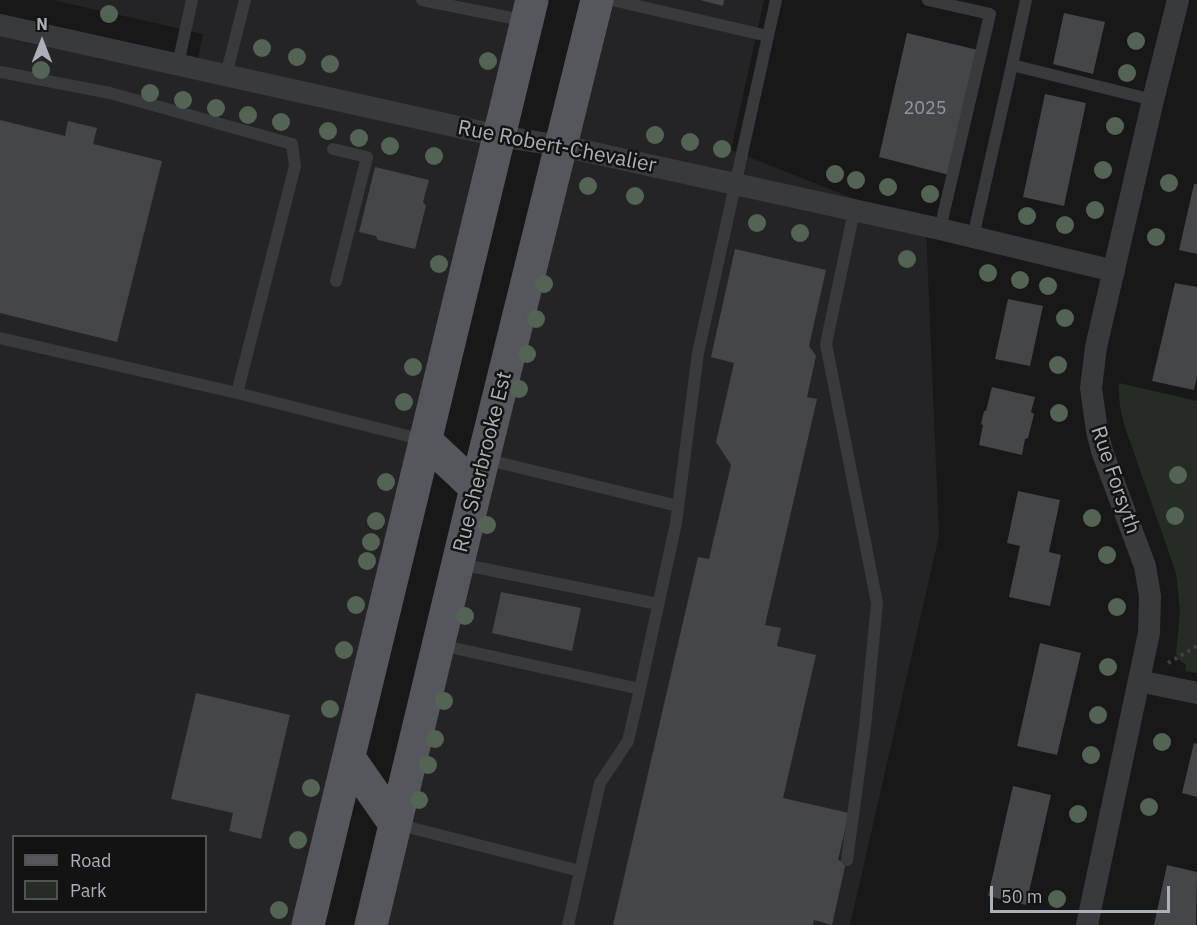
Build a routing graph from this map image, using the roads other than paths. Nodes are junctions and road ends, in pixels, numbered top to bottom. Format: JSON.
{"nodes":[{"id":1,"x":192,"y":0,"type":"edge"},
{"id":2,"x":244,"y":0,"type":"edge"},
{"id":3,"x":422,"y":0,"type":"edge"},
{"id":4,"x":597,"y":0,"type":"edge"},
{"id":5,"x":612,"y":0,"type":"edge"},
{"id":6,"x":776,"y":0,"type":"edge"},
{"id":7,"x":928,"y":0,"type":"edge"},
{"id":8,"x":1026,"y":0,"type":"edge"},
{"id":9,"x":1178,"y":0,"type":"edge"},
{"id":10,"x":530,"y":11,"type":"edge"},
{"id":11,"x":0,"y":25,"type":"edge"},
{"id":12,"x":768,"y":36,"type":"junction"},
{"id":13,"x":178,"y":64,"type":"junction"},
{"id":14,"x":1012,"y":65,"type":"junction"},
{"id":15,"x":0,"y":72,"type":"edge"},
{"id":16,"x":226,"y":75,"type":"junction"},
{"id":17,"x":1153,"y":100,"type":"junction"},
{"id":18,"x":499,"y":136,"type":"junction"},
{"id":19,"x":562,"y":146,"type":"junction"},
{"id":20,"x":333,"y":149,"type":"dead end"},
{"id":21,"x":734,"y":184,"type":"junction"},
{"id":22,"x":855,"y":211,"type":"junction"},
{"id":23,"x":940,"y":230,"type":"junction"},
{"id":24,"x":973,"y":237,"type":"junction"},
{"id":25,"x":1114,"y":271,"type":"junction"},
{"id":26,"x":336,"y":281,"type":"dead end"},
{"id":27,"x":0,"y":338,"type":"edge"},
{"id":28,"x":237,"y":393,"type":"junction"},
{"id":29,"x":425,"y":440,"type":"junction"},
{"id":30,"x":480,"y":473,"type":"junction"},
{"id":31,"x":678,"y":506,"type":"junction"},
{"id":32,"x":459,"y":564,"type":"junction"},
{"id":33,"x":658,"y":604,"type":"junction"},
{"id":34,"x":439,"y":645,"type":"junction"},
{"id":35,"x":1140,"y":681,"type":"junction"},
{"id":36,"x":640,"y":689,"type":"junction"},
{"id":37,"x":1197,"y":693,"type":"edge"},
{"id":38,"x":349,"y":758,"type":"junction"},
{"id":39,"x":395,"y":824,"type":"junction"},
{"id":40,"x":847,"y":860,"type":"dead end"},
{"id":41,"x":580,"y":871,"type":"junction"},
{"id":42,"x":308,"y":925,"type":"edge"},
{"id":43,"x":371,"y":925,"type":"edge"},
{"id":44,"x":568,"y":925,"type":"edge"},
{"id":45,"x":1087,"y":925,"type":"edge"}],
"edges":[{"from":1,"to":13,"type":"lane"},
{"from":2,"to":16,"type":"lane"},
{"from":3,"to":10,"type":"lane"},
{"from":4,"to":19,"type":"main road","name":"Rue Sherbrooke Est"},
{"from":5,"to":12,"type":"lane"},
{"from":6,"to":12,"type":"lane"},
{"from":7,"to":23,"type":"lane"},
{"from":8,"to":14,"type":"lane"},
{"from":9,"to":17,"type":"street","name":"Rue Forsyth"},
{"from":10,"to":18,"type":"main road"},
{"from":11,"to":13,"type":"street","name":"Rue Robert-Chevalier"},
{"from":12,"to":21,"type":"lane"},
{"from":13,"to":16,"type":"street","name":"Rue Robert-Chevalier"},
{"from":14,"to":17,"type":"lane"},
{"from":14,"to":24,"type":"lane"},
{"from":15,"to":28,"type":"lane"},
{"from":16,"to":18,"type":"street","name":"Rue Robert-Chevalier"},
{"from":17,"to":25,"type":"street","name":"Rue Forsyth"},
{"from":18,"to":19,"type":"street","name":"Rue Robert-Chevalier"},
{"from":18,"to":29,"type":"main road"},
{"from":19,"to":21,"type":"street","name":"Rue Robert-Chevalier"},
{"from":19,"to":30,"type":"main road","name":"Rue Sherbrooke Est"},
{"from":20,"to":26,"type":"lane"},
{"from":21,"to":22,"type":"street","name":"Rue Robert-Chevalier"},
{"from":21,"to":31,"type":"lane"},
{"from":22,"to":23,"type":"street","name":"Rue Robert-Chevalier"},
{"from":22,"to":40,"type":"lane"},
{"from":23,"to":24,"type":"street","name":"Rue Robert-Chevalier"},
{"from":24,"to":25,"type":"street","name":"Rue Robert-Chevalier"},
{"from":25,"to":35,"type":"street","name":"Rue Forsyth"},
{"from":27,"to":28,"type":"lane"},
{"from":28,"to":29,"type":"lane"},
{"from":29,"to":30,"type":"main road"},
{"from":29,"to":38,"type":"main road"},
{"from":30,"to":31,"type":"lane"},
{"from":30,"to":32,"type":"main road","name":"Rue Sherbrooke Est"},
{"from":31,"to":33,"type":"lane"},
{"from":32,"to":33,"type":"lane"},
{"from":32,"to":34,"type":"main road","name":"Rue Sherbrooke Est"},
{"from":33,"to":36,"type":"lane"},
{"from":34,"to":36,"type":"lane"},
{"from":34,"to":39,"type":"main road","name":"Rue Sherbrooke Est"},
{"from":35,"to":37,"type":"street"},
{"from":35,"to":45,"type":"street","name":"Rue Forsyth"},
{"from":36,"to":41,"type":"lane"},
{"from":38,"to":39,"type":"main road"},
{"from":38,"to":42,"type":"main road"},
{"from":39,"to":41,"type":"lane"},
{"from":39,"to":43,"type":"main road","name":"Rue Sherbrooke Est"},
{"from":41,"to":44,"type":"lane"}]}
